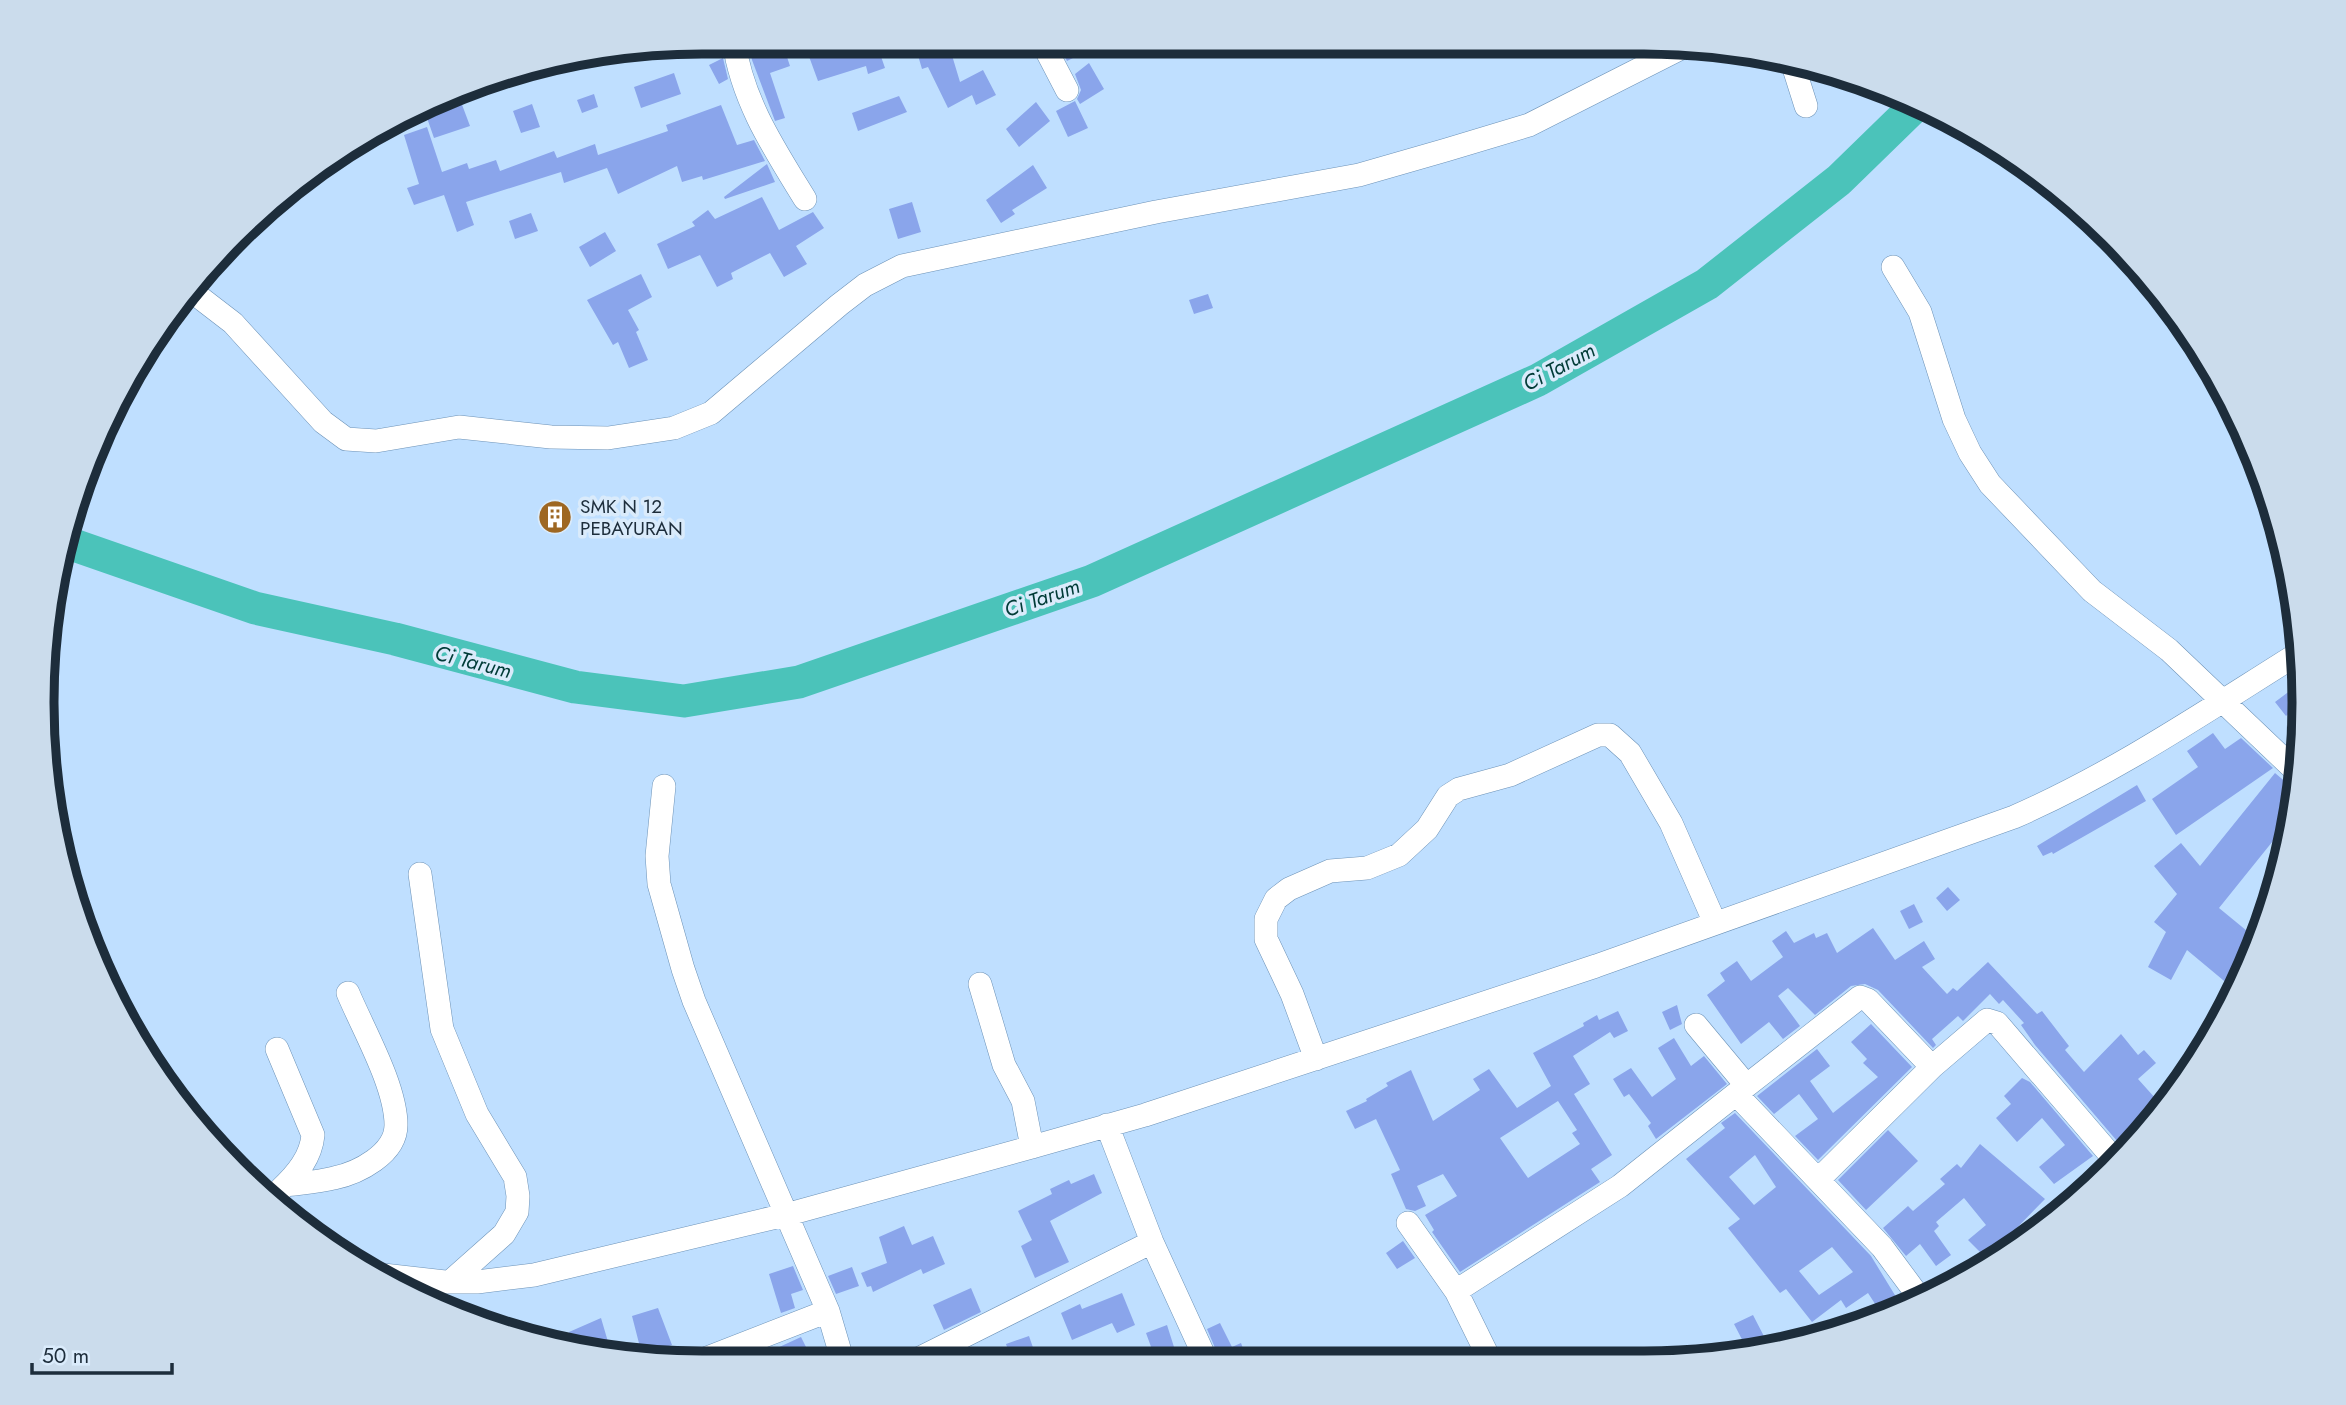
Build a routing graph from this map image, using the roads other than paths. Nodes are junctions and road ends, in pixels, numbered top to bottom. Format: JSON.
{"nodes":[{"id":1,"x":737,"y":54,"type":"edge"},
{"id":2,"x":1048,"y":54,"type":"edge"},
{"id":3,"x":1667,"y":55,"type":"edge"},
{"id":4,"x":1795,"y":73,"type":"edge"},
{"id":5,"x":1067,"y":90,"type":"dead end"},
{"id":6,"x":1806,"y":106,"type":"dead end"},
{"id":7,"x":805,"y":199,"type":"dead end"},
{"id":8,"x":1893,"y":267,"type":"dead end"},
{"id":9,"x":198,"y":296,"type":"edge"},
{"id":10,"x":2290,"y":659,"type":"edge"},
{"id":11,"x":2221,"y":701,"type":"junction"},
{"id":12,"x":2288,"y":764,"type":"edge"},
{"id":13,"x":664,"y":786,"type":"dead end"},
{"id":14,"x":420,"y":874,"type":"dead end"},
{"id":15,"x":1716,"y":923,"type":"junction"},
{"id":16,"x":980,"y":984,"type":"dead end"},
{"id":17,"x":348,"y":993,"type":"dead end"},
{"id":18,"x":1696,"y":1025,"type":"dead end"},
{"id":19,"x":277,"y":1049,"type":"dead end"},
{"id":20,"x":1316,"y":1059,"type":"junction"},
{"id":21,"x":1932,"y":1068,"type":"junction"},
{"id":22,"x":1741,"y":1089,"type":"junction"},
{"id":23,"x":1107,"y":1125,"type":"junction"},
{"id":24,"x":1032,"y":1147,"type":"junction"},
{"id":25,"x":2109,"y":1153,"type":"edge"},
{"id":26,"x":1818,"y":1180,"type":"junction"},
{"id":27,"x":280,"y":1190,"type":"edge"},
{"id":28,"x":789,"y":1214,"type":"junction"},
{"id":29,"x":1408,"y":1223,"type":"dead end"},
{"id":30,"x":1152,"y":1242,"type":"junction"},
{"id":31,"x":403,"y":1277,"type":"edge"},
{"id":32,"x":450,"y":1282,"type":"junction"},
{"id":33,"x":1456,"y":1291,"type":"junction"},
{"id":34,"x":1915,"y":1291,"type":"edge"},
{"id":35,"x":828,"y":1311,"type":"junction"},
{"id":36,"x":725,"y":1351,"type":"edge"},
{"id":37,"x":839,"y":1351,"type":"edge"},
{"id":38,"x":934,"y":1351,"type":"edge"},
{"id":39,"x":1202,"y":1351,"type":"edge"},
{"id":40,"x":1486,"y":1351,"type":"edge"}],
"edges":[{"from":1,"to":7,"type":"street"},
{"from":2,"to":5,"type":"street"},
{"from":3,"to":9,"type":"street"},
{"from":4,"to":6,"type":"street"},
{"from":8,"to":11,"type":"street"},
{"from":10,"to":11,"type":"street"},
{"from":11,"to":12,"type":"street"},
{"from":11,"to":15,"type":"street"},
{"from":13,"to":28,"type":"street"},
{"from":14,"to":32,"type":"street"},
{"from":15,"to":20,"type":"street"},
{"from":15,"to":20,"type":"street"},
{"from":16,"to":24,"type":"street"},
{"from":17,"to":27,"type":"street"},
{"from":18,"to":22,"type":"street"},
{"from":19,"to":27,"type":"street"},
{"from":20,"to":23,"type":"street"},
{"from":21,"to":22,"type":"street"},
{"from":21,"to":25,"type":"street"},
{"from":21,"to":26,"type":"street"},
{"from":22,"to":26,"type":"street"},
{"from":22,"to":33,"type":"street"},
{"from":23,"to":24,"type":"street"},
{"from":23,"to":30,"type":"street"},
{"from":24,"to":28,"type":"street"},
{"from":26,"to":34,"type":"street"},
{"from":28,"to":32,"type":"street"},
{"from":28,"to":35,"type":"street"},
{"from":29,"to":33,"type":"street"},
{"from":30,"to":38,"type":"street"},
{"from":30,"to":39,"type":"street"},
{"from":31,"to":32,"type":"street"},
{"from":33,"to":40,"type":"street"},
{"from":35,"to":36,"type":"street"},
{"from":35,"to":37,"type":"street"}]}
